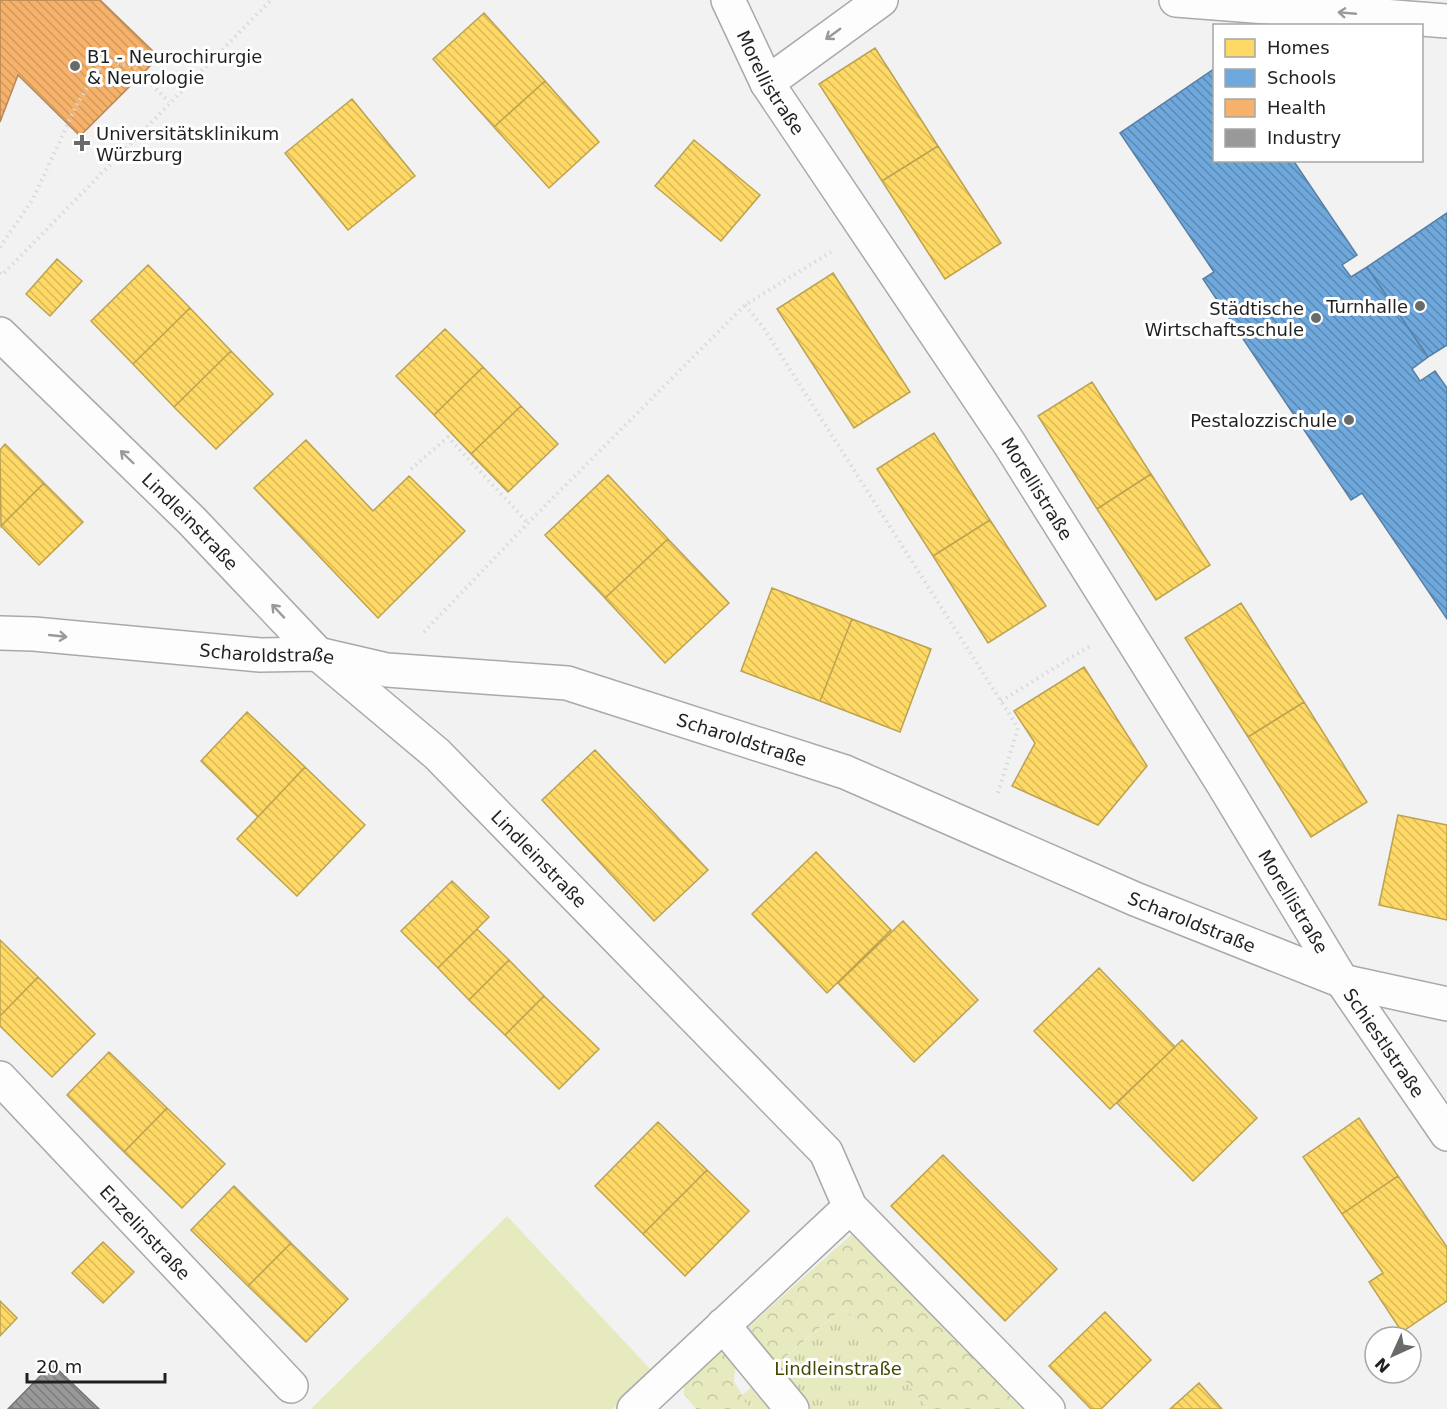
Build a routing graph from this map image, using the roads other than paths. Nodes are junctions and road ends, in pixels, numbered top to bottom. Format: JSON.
{"nodes":[{"id":1,"x":880,"y":0,"type":"edge"},
{"id":2,"x":1176,"y":0,"type":"edge"},
{"id":3,"x":729,"y":3,"type":"edge"},
{"id":4,"x":1447,"y":21,"type":"edge"},
{"id":5,"x":767,"y":83,"type":"junction"},
{"id":6,"x":0,"y":334,"type":"edge"},
{"id":7,"x":0,"y":633,"type":"edge"},
{"id":8,"x":318,"y":654,"type":"junction"},
{"id":9,"x":1342,"y":981,"type":"junction"},
{"id":10,"x":1447,"y":1004,"type":"edge"},
{"id":11,"x":0,"y":1078,"type":"edge"},
{"id":12,"x":1447,"y":1134,"type":"edge"},
{"id":13,"x":850,"y":1207,"type":"junction"},
{"id":14,"x":723,"y":1325,"type":"junction"},
{"id":15,"x":291,"y":1386,"type":"dead end"},
{"id":16,"x":634,"y":1409,"type":"edge"},
{"id":17,"x":792,"y":1409,"type":"edge"},
{"id":18,"x":1048,"y":1409,"type":"edge"}],
"edges":[{"from":1,"to":5,"type":"street","one_way":true},
{"from":4,"to":2,"type":"street","one_way":true},
{"from":3,"to":5,"type":"street","name":"Morellistraße"},
{"from":5,"to":9,"type":"street","name":"Morellistraße"},
{"from":8,"to":6,"type":"street","name":"Lindleinstraße","one_way":true},
{"from":7,"to":8,"type":"street","name":"Scharoldstraße","one_way":true},
{"from":8,"to":9,"type":"street","name":"Scharoldstraße"},
{"from":8,"to":13,"type":"street","name":"Lindleinstraße"},
{"from":9,"to":10,"type":"street","name":"Scharoldstraße"},
{"from":9,"to":12,"type":"street","name":"Schiestlstraße"},
{"from":11,"to":15,"type":"street","name":"Enzelinstraße"},
{"from":13,"to":14,"type":"street"},
{"from":13,"to":18,"type":"street","name":"Lindleinstraße"},
{"from":14,"to":16,"type":"street"},
{"from":14,"to":17,"type":"street"}]}
